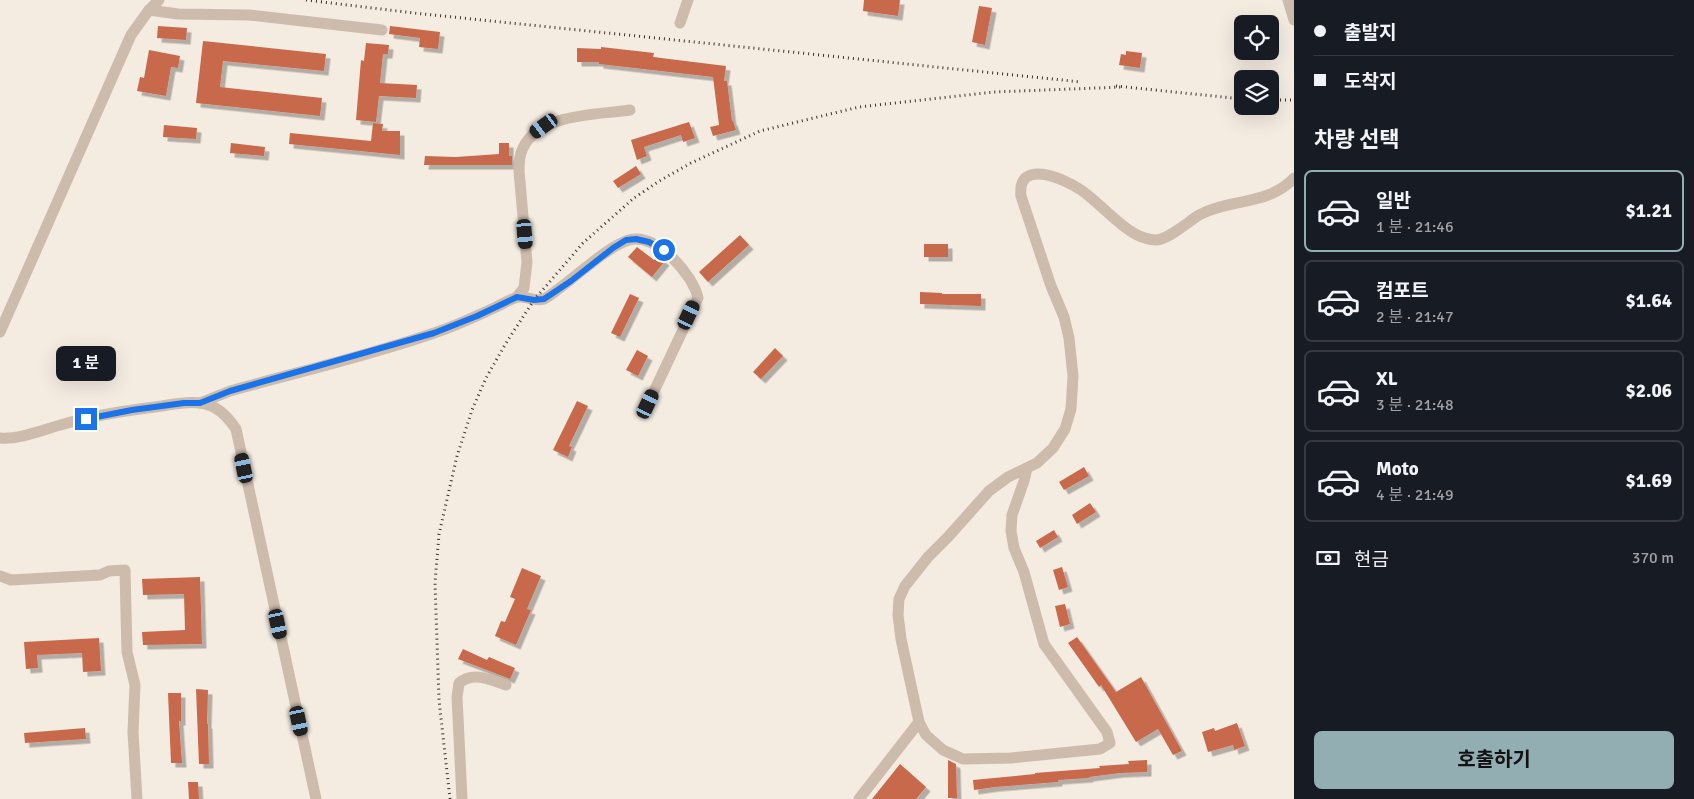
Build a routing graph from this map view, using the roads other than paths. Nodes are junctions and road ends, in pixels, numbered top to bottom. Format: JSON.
{"nodes":[{"id":1,"x":159,"y":0,"type":"edge"},
{"id":2,"x":688,"y":0,"type":"edge"},
{"id":3,"x":1288,"y":0,"type":"edge"},
{"id":4,"x":149,"y":10,"type":"junction"},
{"id":5,"x":1294,"y":20,"type":"edge"},
{"id":6,"x":680,"y":23,"type":"dead end"},
{"id":7,"x":382,"y":30,"type":"dead end"},
{"id":8,"x":630,"y":110,"type":"dead end"},
{"id":9,"x":1294,"y":178,"type":"edge"},
{"id":10,"x":517,"y":297,"type":"junction"},
{"id":11,"x":0,"y":332,"type":"edge"},
{"id":12,"x":200,"y":403,"type":"junction"},
{"id":13,"x":648,"y":404,"type":"dead end"},
{"id":14,"x":0,"y":438,"type":"edge"},
{"id":15,"x":1027,"y":468,"type":"junction"},
{"id":16,"x":0,"y":576,"type":"edge"},
{"id":17,"x":506,"y":685,"type":"dead end"},
{"id":18,"x":919,"y":722,"type":"junction"},
{"id":19,"x":137,"y":799,"type":"edge"},
{"id":20,"x":316,"y":799,"type":"edge"},
{"id":21,"x":462,"y":799,"type":"edge"},
{"id":22,"x":858,"y":799,"type":"edge"}],
"edges":[{"from":1,"to":4,"type":"street"},
{"from":2,"to":6,"type":"street"},
{"from":3,"to":5,"type":"street"},
{"from":4,"to":7,"type":"street"},
{"from":4,"to":11,"type":"street"},
{"from":8,"to":10,"type":"street"},
{"from":9,"to":15,"type":"street"},
{"from":10,"to":12,"type":"street"},
{"from":10,"to":13,"type":"street"},
{"from":12,"to":14,"type":"street"},
{"from":12,"to":20,"type":"street"},
{"from":15,"to":18,"type":"street"},
{"from":15,"to":18,"type":"street"},
{"from":16,"to":19,"type":"street"},
{"from":17,"to":21,"type":"street"},
{"from":18,"to":22,"type":"street"}]}
